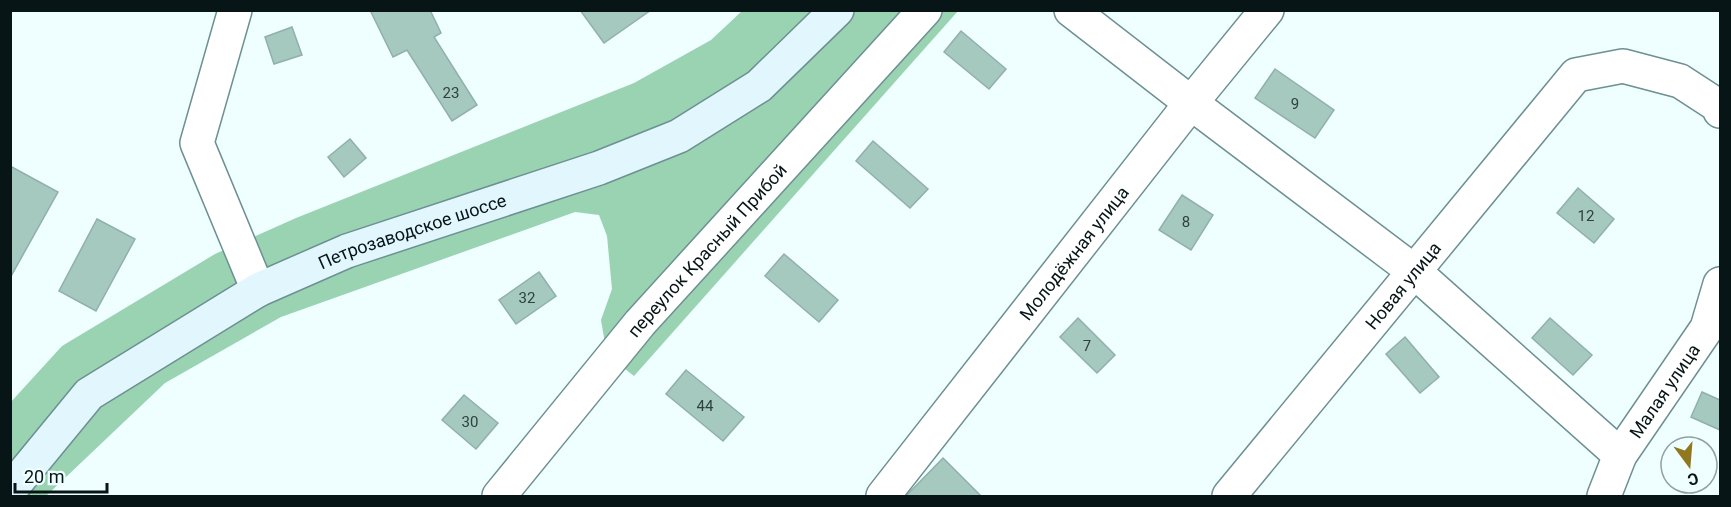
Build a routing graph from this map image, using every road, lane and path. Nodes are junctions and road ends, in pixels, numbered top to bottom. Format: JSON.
{"nodes":[{"id":1,"x":235,"y":10,"type":"edge"},
{"id":2,"x":837,"y":10,"type":"edge"},
{"id":3,"x":925,"y":10,"type":"edge"},
{"id":4,"x":1071,"y":10,"type":"edge"},
{"id":5,"x":1267,"y":10,"type":"edge"},
{"id":6,"x":1191,"y":104,"type":"junction"},
{"id":7,"x":1720,"y":111,"type":"edge"},
{"id":8,"x":1415,"y":272,"type":"junction"},
{"id":9,"x":1720,"y":284,"type":"edge"},
{"id":10,"x":258,"y":290,"type":"junction"},
{"id":11,"x":1620,"y":455,"type":"junction"},
{"id":12,"x":10,"y":490,"type":"edge"},
{"id":13,"x":500,"y":496,"type":"edge"},
{"id":14,"x":883,"y":496,"type":"edge"},
{"id":15,"x":1228,"y":496,"type":"edge"},
{"id":16,"x":1604,"y":496,"type":"edge"}],
"edges":[{"from":1,"to":10,"type":"street"},
{"from":2,"to":10,"type":"main road","name":"Петрозаводское шоссе"},
{"from":3,"to":13,"type":"street","name":"переулок Красный Прибой"},
{"from":4,"to":6,"type":"street"},
{"from":5,"to":6,"type":"street","name":"Молодёжная улица"},
{"from":6,"to":8,"type":"street"},
{"from":6,"to":14,"type":"street","name":"Молодёжная улица"},
{"from":7,"to":8,"type":"street","name":"Новая улица"},
{"from":8,"to":11,"type":"street"},
{"from":8,"to":15,"type":"street","name":"Новая улица"},
{"from":9,"to":11,"type":"street","name":"Малая улица"},
{"from":10,"to":12,"type":"main road","name":"Петрозаводское шоссе"},
{"from":11,"to":16,"type":"street","name":"Малая улица"}]}
